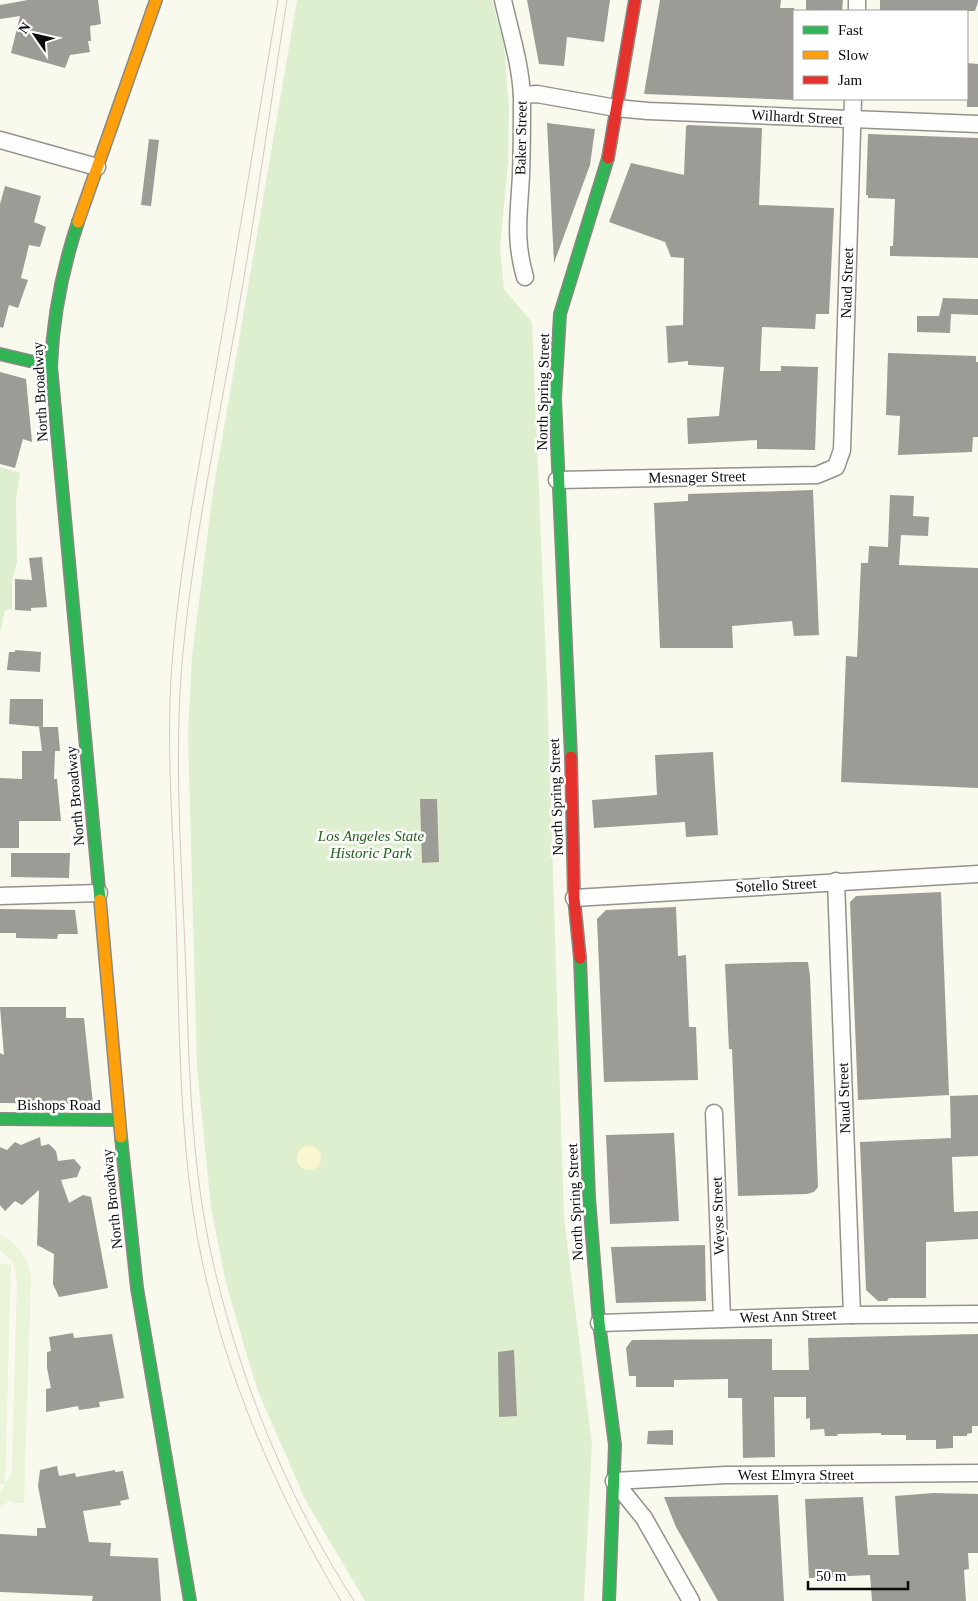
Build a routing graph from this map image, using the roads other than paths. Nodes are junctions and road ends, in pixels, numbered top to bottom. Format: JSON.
{"nodes":[{"id":1,"x":156,"y":0,"type":"edge"},
{"id":2,"x":502,"y":0,"type":"edge"},
{"id":3,"x":635,"y":0,"type":"edge"},
{"id":4,"x":522,"y":95,"type":"junction"},
{"id":5,"x":853,"y":100,"type":"edge"},
{"id":6,"x":616,"y":108,"type":"junction"},
{"id":7,"x":852,"y":120,"type":"junction"},
{"id":8,"x":978,"y":124,"type":"edge"},
{"id":9,"x":0,"y":140,"type":"edge"},
{"id":10,"x":97,"y":167,"type":"junction"},
{"id":11,"x":525,"y":278,"type":"dead end"},
{"id":12,"x":0,"y":354,"type":"edge"},
{"id":13,"x":51,"y":366,"type":"junction"},
{"id":14,"x":836,"y":467,"type":"joint"},
{"id":15,"x":557,"y":480,"type":"junction"},
{"id":16,"x":978,"y":874,"type":"edge"},
{"id":17,"x":836,"y":881,"type":"junction"},
{"id":18,"x":99,"y":893,"type":"junction"},
{"id":19,"x":0,"y":896,"type":"edge"},
{"id":20,"x":574,"y":898,"type":"junction"},
{"id":21,"x":714,"y":1113,"type":"dead end"},
{"id":22,"x":0,"y":1119,"type":"edge"},
{"id":23,"x":119,"y":1120,"type":"junction"},
{"id":24,"x":852,"y":1314,"type":"junction"},
{"id":25,"x":978,"y":1314,"type":"edge"},
{"id":26,"x":722,"y":1318,"type":"junction"},
{"id":27,"x":599,"y":1323,"type":"junction"},
{"id":28,"x":978,"y":1473,"type":"edge"},
{"id":29,"x":614,"y":1481,"type":"junction"},
{"id":30,"x":190,"y":1601,"type":"edge"},
{"id":31,"x":609,"y":1601,"type":"edge"},
{"id":32,"x":691,"y":1601,"type":"edge"}],
"edges":[{"from":1,"to":10,"type":"main road","name":"North Broadway"},
{"from":2,"to":4,"type":"street","name":"Baker Street"},
{"from":3,"to":6,"type":"main road","name":"North Spring Street"},
{"from":4,"to":6,"type":"street","name":"Wilhardt Street"},
{"from":4,"to":11,"type":"street","name":"Baker Street"},
{"from":5,"to":7,"type":"street","name":"Naud Street"},
{"from":6,"to":7,"type":"street","name":"Wilhardt Street"},
{"from":6,"to":15,"type":"main road","name":"North Spring Street"},
{"from":7,"to":8,"type":"street","name":"Wilhardt Street"},
{"from":7,"to":14,"type":"street","name":"Naud Street"},
{"from":9,"to":10,"type":"street"},
{"from":10,"to":13,"type":"main road","name":"North Broadway"},
{"from":12,"to":13,"type":"main road"},
{"from":13,"to":18,"type":"main road","name":"North Broadway"},
{"from":14,"to":15,"type":"street","name":"Mesnager Street"},
{"from":15,"to":20,"type":"main road","name":"North Spring Street"},
{"from":16,"to":17,"type":"street","name":"Sotello Street"},
{"from":17,"to":20,"type":"street","name":"Sotello Street"},
{"from":17,"to":24,"type":"street","name":"Naud Street"},
{"from":18,"to":19,"type":"street"},
{"from":18,"to":23,"type":"main road","name":"North Broadway"},
{"from":20,"to":27,"type":"main road","name":"North Spring Street"},
{"from":21,"to":26,"type":"street","name":"Weyse Street"},
{"from":22,"to":23,"type":"main road","name":"Bishops Road"},
{"from":23,"to":30,"type":"main road","name":"North Broadway"},
{"from":24,"to":25,"type":"street","name":"West Ann Street"},
{"from":24,"to":26,"type":"street","name":"West Ann Street"},
{"from":26,"to":27,"type":"street","name":"West Ann Street"},
{"from":27,"to":29,"type":"main road","name":"North Spring Street"},
{"from":28,"to":29,"type":"street","name":"West Elmyra Street"},
{"from":29,"to":31,"type":"main road","name":"North Spring Street"},
{"from":29,"to":32,"type":"street"}]}
